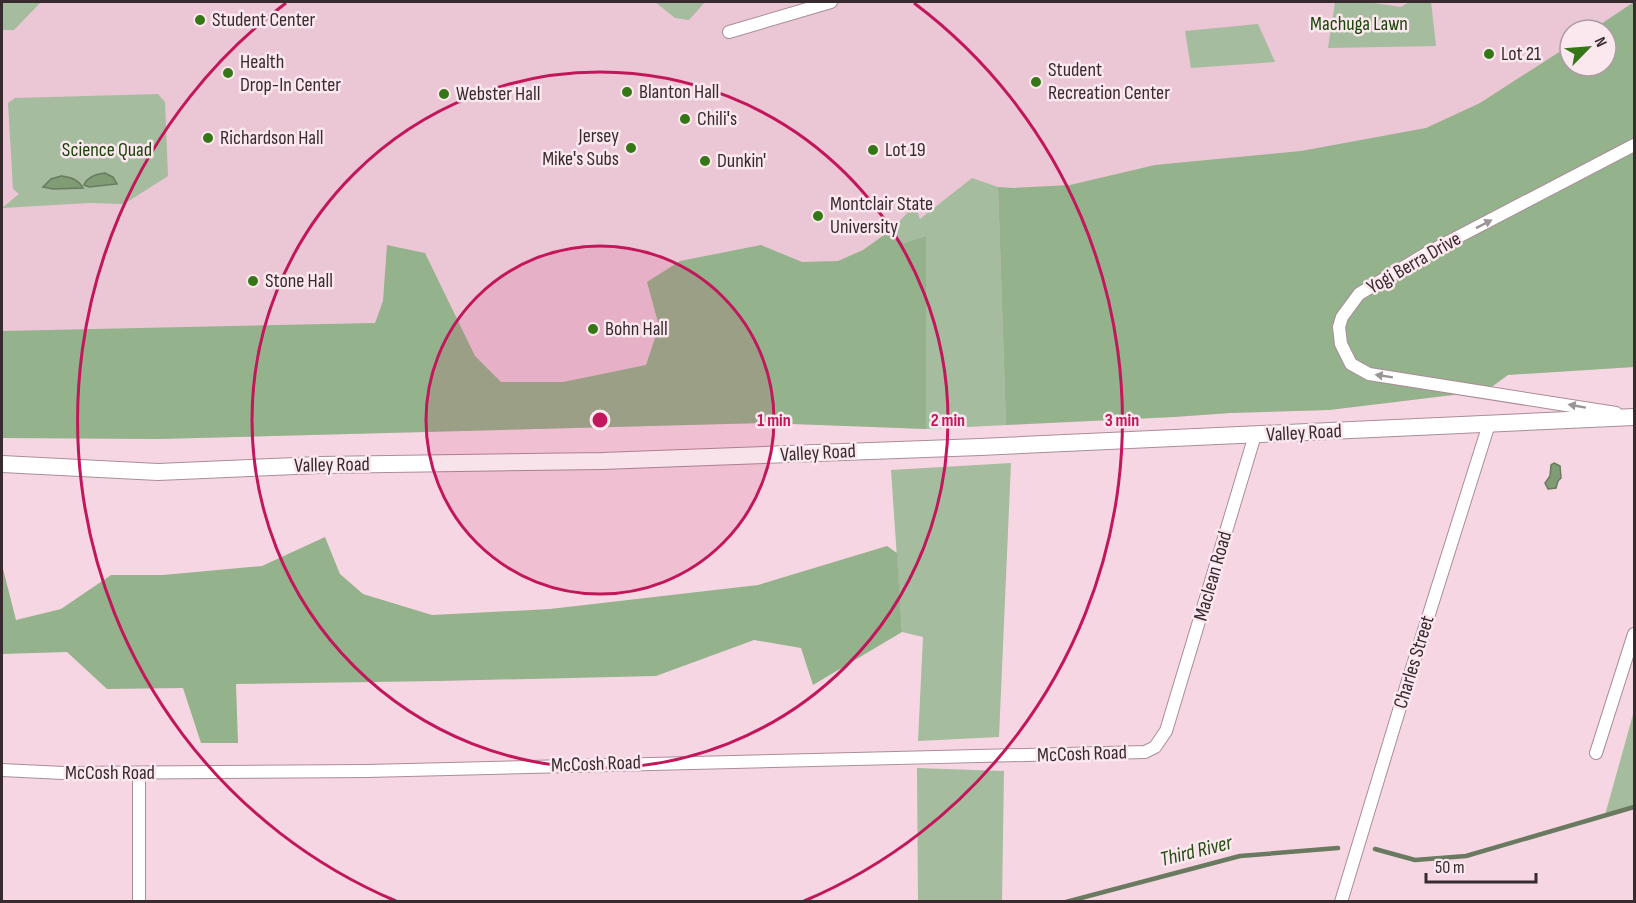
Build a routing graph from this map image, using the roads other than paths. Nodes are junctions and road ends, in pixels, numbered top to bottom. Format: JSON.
{"nodes":[{"id":1,"x":831,"y":2,"type":"edge"},
{"id":2,"x":729,"y":32,"type":"dead end"},
{"id":3,"x":1635,"y":145,"type":"edge"},
{"id":4,"x":1635,"y":417,"type":"edge"},
{"id":5,"x":1489,"y":424,"type":"junction"},
{"id":6,"x":1255,"y":435,"type":"junction"},
{"id":7,"x":2,"y":464,"type":"edge"},
{"id":8,"x":1635,"y":634,"type":"edge"},
{"id":9,"x":1170,"y":716,"type":"joint"},
{"id":10,"x":1596,"y":753,"type":"dead end"},
{"id":11,"x":2,"y":770,"type":"edge"},
{"id":12,"x":139,"y":773,"type":"junction"},
{"id":13,"x":139,"y":902,"type":"edge"},
{"id":14,"x":1341,"y":902,"type":"edge"}],
"edges":[{"from":1,"to":2,"type":"street"},
{"from":4,"to":3,"type":"street","name":"Yogi Berra Drive","one_way":true},
{"from":4,"to":5,"type":"main road","name":"Valley Road"},
{"from":5,"to":6,"type":"main road","name":"Valley Road"},
{"from":5,"to":14,"type":"street","name":"Charles Street"},
{"from":6,"to":7,"type":"main road","name":"Valley Road"},
{"from":6,"to":9,"type":"street","name":"Maclean Road"},
{"from":8,"to":10,"type":"street"},
{"from":9,"to":12,"type":"street","name":"McCosh Road"},
{"from":11,"to":12,"type":"street","name":"McCosh Road"},
{"from":12,"to":13,"type":"street"}]}
